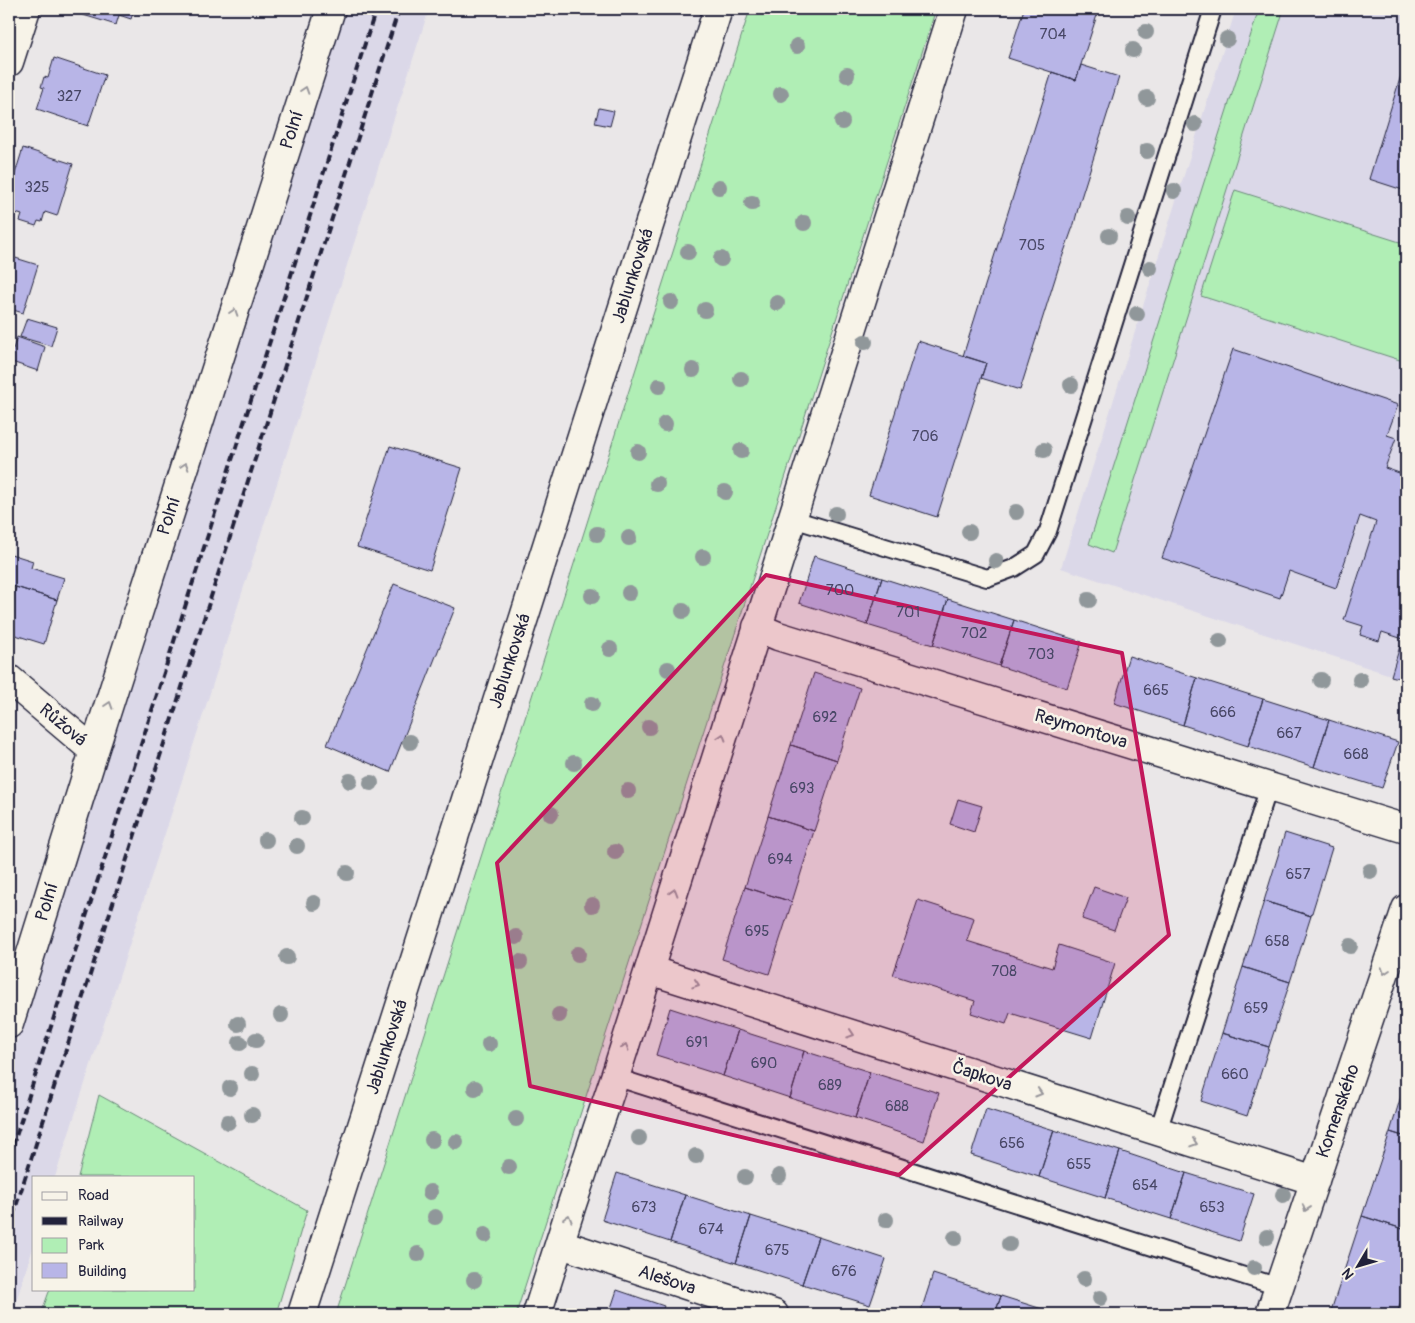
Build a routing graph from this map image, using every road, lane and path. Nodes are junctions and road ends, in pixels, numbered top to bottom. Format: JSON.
{"nodes":[{"id":1,"x":26,"y":9,"type":"edge"},
{"id":2,"x":331,"y":9,"type":"edge"},
{"id":3,"x":718,"y":9,"type":"edge"},
{"id":4,"x":954,"y":9,"type":"edge"},
{"id":5,"x":1212,"y":9,"type":"edge"},
{"id":6,"x":9,"y":62,"type":"edge"},
{"id":7,"x":793,"y":519,"type":"junction"},
{"id":8,"x":757,"y":627,"type":"junction"},
{"id":9,"x":9,"y":679,"type":"edge"},
{"id":10,"x":94,"y":751,"type":"junction"},
{"id":11,"x":1269,"y":787,"type":"junction"},
{"id":12,"x":1406,"y":829,"type":"edge"},
{"id":13,"x":1406,"y":908,"type":"edge"},
{"id":14,"x":649,"y":970,"type":"junction"},
{"id":15,"x":9,"y":1024,"type":"edge"},
{"id":16,"x":615,"y":1078,"type":"junction"},
{"id":17,"x":1158,"y":1131,"type":"junction"},
{"id":18,"x":1315,"y":1181,"type":"junction"},
{"id":19,"x":561,"y":1244,"type":"junction"},
{"id":20,"x":1279,"y":1287,"type":"junction"},
{"id":21,"x":302,"y":1314,"type":"edge"},
{"id":22,"x":537,"y":1314,"type":"edge"},
{"id":23,"x":774,"y":1314,"type":"edge"},
{"id":24,"x":1270,"y":1314,"type":"edge"}],
"edges":[{"from":1,"to":6,"type":"street"},
{"from":10,"to":2,"type":"street","name":"Polní","one_way":true},
{"from":3,"to":21,"type":"street","name":"Jablunkovská"},
{"from":4,"to":7,"type":"street"},
{"from":5,"to":7,"type":"lane"},
{"from":7,"to":8,"type":"street"},
{"from":8,"to":11,"type":"street","name":"Reymontova"},
{"from":14,"to":8,"type":"street","one_way":true},
{"from":9,"to":10,"type":"street","name":"Růžová"},
{"from":10,"to":15,"type":"street","name":"Polní"},
{"from":11,"to":12,"type":"street","name":"Reymontova"},
{"from":11,"to":17,"type":"lane"},
{"from":13,"to":18,"type":"street","name":"Komenského","one_way":true},
{"from":16,"to":14,"type":"street","one_way":true},
{"from":14,"to":17,"type":"street","name":"Čapkova","one_way":true},
{"from":19,"to":16,"type":"street","one_way":true},
{"from":16,"to":20,"type":"lane"},
{"from":17,"to":18,"type":"street","name":"Čapkova","one_way":true},
{"from":18,"to":20,"type":"street","name":"Komenského","one_way":true},
{"from":19,"to":22,"type":"street"},
{"from":19,"to":23,"type":"street","name":"Alešova"},
{"from":20,"to":24,"type":"street","name":"Komenského"}]}
